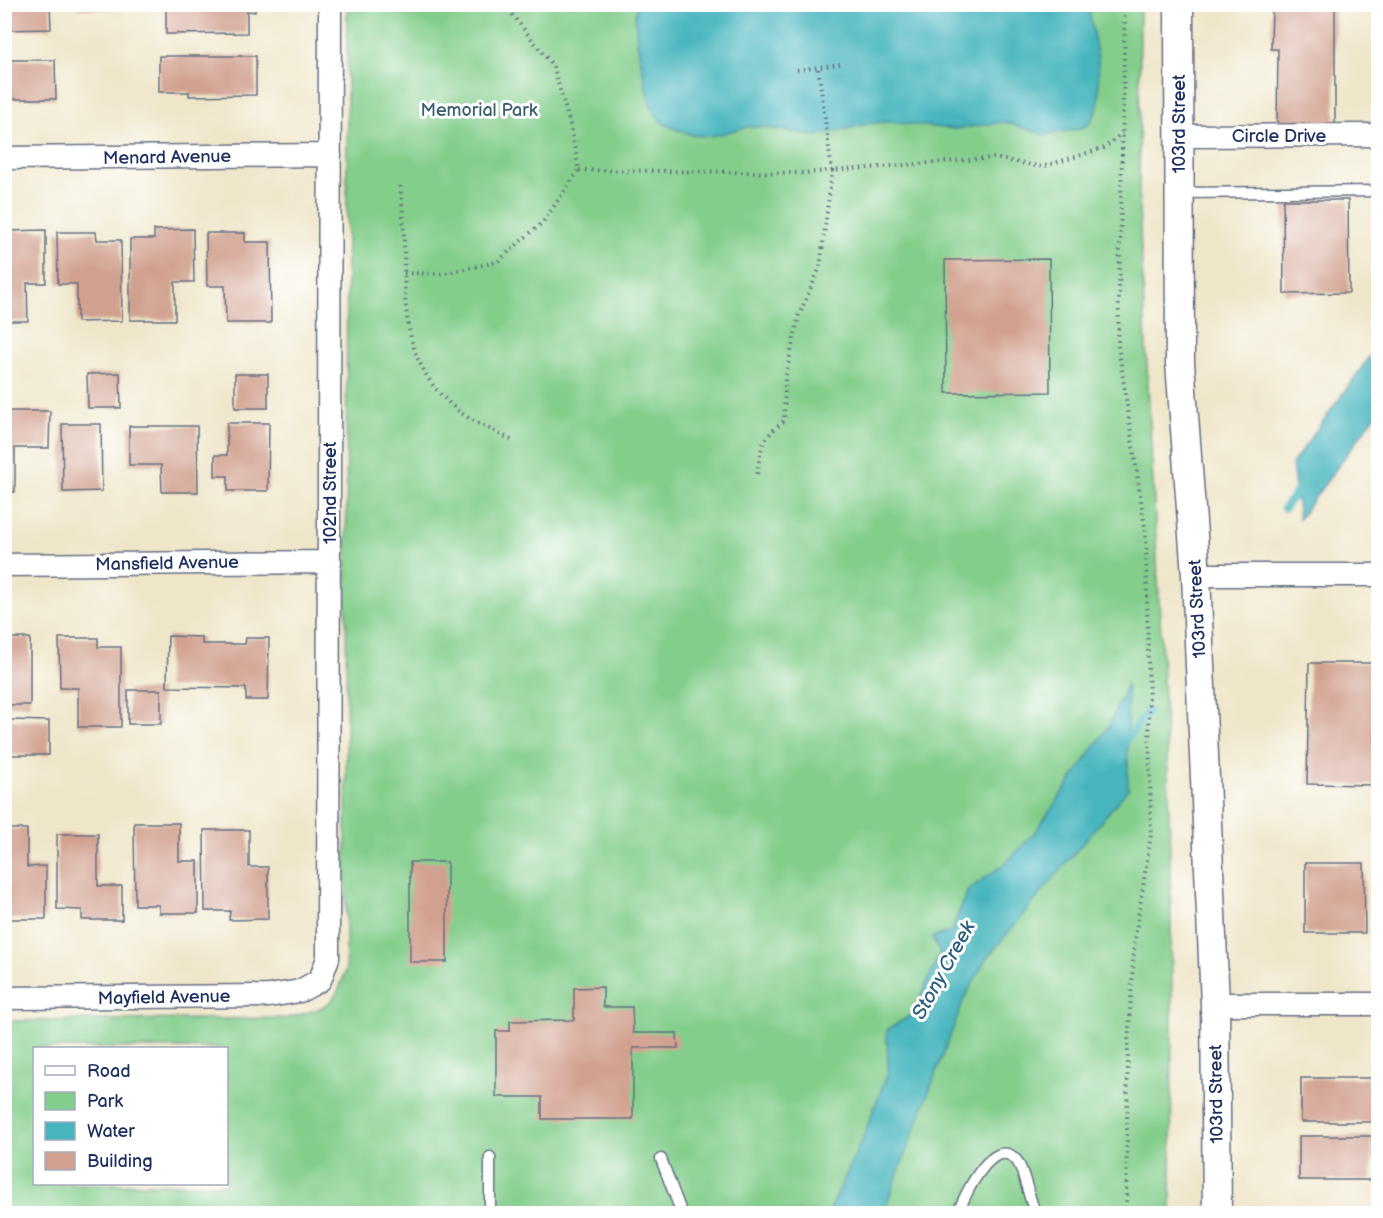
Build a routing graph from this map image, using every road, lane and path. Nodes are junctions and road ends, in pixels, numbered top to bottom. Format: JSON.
{"nodes":[{"id":1,"x":330,"y":4,"type":"edge"},
{"id":2,"x":504,"y":4,"type":"edge"},
{"id":3,"x":1125,"y":4,"type":"edge"},
{"id":4,"x":1179,"y":4,"type":"edge"},
{"id":5,"x":840,"y":63,"type":"dead end"},
{"id":6,"x":818,"y":67,"type":"junction"},
{"id":7,"x":797,"y":70,"type":"dead end"},
{"id":8,"x":1122,"y":133,"type":"junction"},
{"id":9,"x":1378,"y":135,"type":"edge"},
{"id":10,"x":1180,"y":136,"type":"junction"},
{"id":11,"x":330,"y":155,"type":"junction"},
{"id":12,"x":4,"y":158,"type":"edge"},
{"id":13,"x":579,"y":170,"type":"junction"},
{"id":14,"x":832,"y":171,"type":"junction"},
{"id":15,"x":400,"y":186,"type":"dead end"},
{"id":16,"x":1378,"y":191,"type":"edge"},
{"id":17,"x":1178,"y":193,"type":"junction"},
{"id":18,"x":404,"y":273,"type":"junction"},
{"id":19,"x":511,"y":440,"type":"dead end"},
{"id":20,"x":757,"y":474,"type":"dead end"},
{"id":21,"x":330,"y":562,"type":"junction"},
{"id":22,"x":4,"y":565,"type":"edge"},
{"id":23,"x":1196,"y":575,"type":"junction"},
{"id":24,"x":1378,"y":575,"type":"edge"},
{"id":25,"x":320,"y":980,"type":"joint"},
{"id":26,"x":4,"y":998,"type":"edge"},
{"id":27,"x":1215,"y":1004,"type":"junction"},
{"id":28,"x":1378,"y":1004,"type":"edge"},
{"id":29,"x":490,"y":1157,"type":"dead end"},
{"id":30,"x":661,"y":1159,"type":"dead end"},
{"id":31,"x":490,"y":1214,"type":"edge"},
{"id":32,"x":682,"y":1214,"type":"edge"},
{"id":33,"x":958,"y":1214,"type":"edge"},
{"id":34,"x":1036,"y":1214,"type":"edge"},
{"id":35,"x":1125,"y":1214,"type":"edge"},
{"id":36,"x":1218,"y":1214,"type":"edge"}],
"edges":[{"from":1,"to":11,"type":"street","name":"102nd Street"},
{"from":2,"to":13,"type":"path"},
{"from":3,"to":8,"type":"path"},
{"from":4,"to":10,"type":"street","name":"103rd Street"},
{"from":5,"to":6,"type":"path"},
{"from":6,"to":7,"type":"path"},
{"from":6,"to":14,"type":"path"},
{"from":8,"to":14,"type":"path"},
{"from":8,"to":35,"type":"path"},
{"from":9,"to":10,"type":"street","name":"Circle Drive"},
{"from":10,"to":17,"type":"street","name":"103rd Street"},
{"from":11,"to":12,"type":"street","name":"Menard Avenue"},
{"from":11,"to":21,"type":"street","name":"102nd Street"},
{"from":13,"to":14,"type":"path"},
{"from":13,"to":18,"type":"path"},
{"from":14,"to":20,"type":"path"},
{"from":15,"to":18,"type":"path"},
{"from":16,"to":17,"type":"lane"},
{"from":17,"to":23,"type":"street","name":"103rd Street"},
{"from":18,"to":19,"type":"path"},
{"from":21,"to":22,"type":"street","name":"Mansfield Avenue"},
{"from":21,"to":25,"type":"street","name":"102nd Street"},
{"from":23,"to":24,"type":"street"},
{"from":23,"to":27,"type":"street","name":"103rd Street"},
{"from":25,"to":26,"type":"street","name":"Mayfield Avenue"},
{"from":27,"to":28,"type":"street"},
{"from":27,"to":36,"type":"street","name":"103rd Street"},
{"from":29,"to":31,"type":"lane"},
{"from":30,"to":32,"type":"lane"},
{"from":33,"to":34,"type":"lane"}]}
